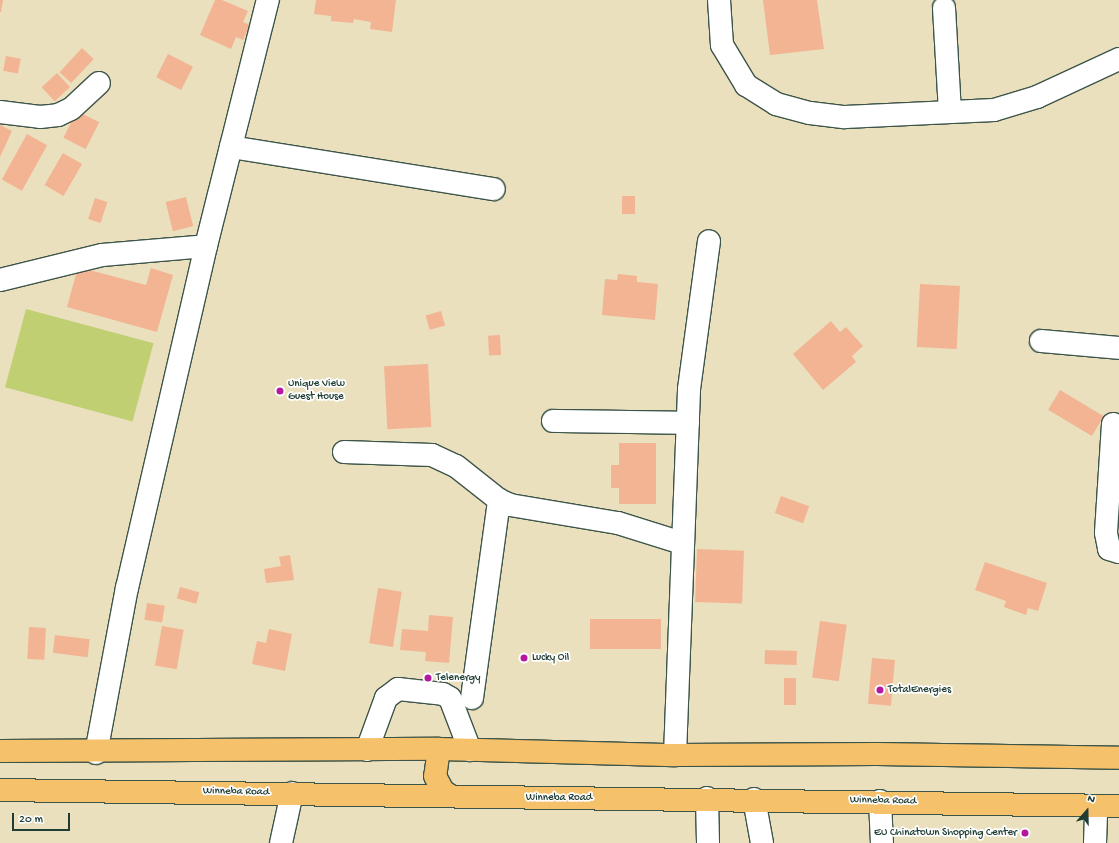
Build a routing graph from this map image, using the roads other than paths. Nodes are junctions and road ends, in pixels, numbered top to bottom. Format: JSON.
{"nodes":[{"id":1,"x":268,"y":0,"type":"edge"},
{"id":2,"x":719,"y":0,"type":"edge"},
{"id":3,"x":944,"y":8,"type":"dead end"},
{"id":4,"x":1119,"y":59,"type":"edge"},
{"id":5,"x":99,"y":83,"type":"dead end"},
{"id":6,"x":0,"y":112,"type":"edge"},
{"id":7,"x":950,"y":112,"type":"junction"},
{"id":8,"x":231,"y":147,"type":"junction"},
{"id":9,"x":494,"y":189,"type":"dead end"},
{"id":10,"x":709,"y":241,"type":"dead end"},
{"id":11,"x":206,"y":246,"type":"junction"},
{"id":12,"x":0,"y":280,"type":"edge"},
{"id":13,"x":1041,"y":341,"type":"dead end"},
{"id":14,"x":1119,"y":348,"type":"edge"},
{"id":15,"x":553,"y":421,"type":"dead end"},
{"id":16,"x":688,"y":423,"type":"junction"},
{"id":17,"x":1113,"y":424,"type":"dead end"},
{"id":18,"x":344,"y":452,"type":"dead end"},
{"id":19,"x":499,"y":500,"type":"junction"},
{"id":20,"x":682,"y":543,"type":"junction"},
{"id":21,"x":1119,"y":552,"type":"edge"},
{"id":22,"x":472,"y":698,"type":"dead end"},
{"id":23,"x":439,"y":749,"type":"junction"},
{"id":24,"x":368,"y":750,"type":"junction"},
{"id":25,"x":470,"y":750,"type":"junction"},
{"id":26,"x":0,"y":751,"type":"edge"},
{"id":27,"x":96,"y":753,"type":"junction"},
{"id":28,"x":675,"y":755,"type":"junction"},
{"id":29,"x":1119,"y":758,"type":"edge"},
{"id":30,"x":0,"y":790,"type":"edge"},
{"id":31,"x":292,"y":793,"type":"junction"},
{"id":32,"x":451,"y":796,"type":"junction"},
{"id":33,"x":707,"y":798,"type":"junction"},
{"id":34,"x":754,"y":799,"type":"junction"},
{"id":35,"x":880,"y":801,"type":"junction"},
{"id":36,"x":1096,"y":806,"type":"junction"},
{"id":37,"x":1119,"y":806,"type":"edge"},
{"id":38,"x":281,"y":843,"type":"edge"},
{"id":39,"x":708,"y":843,"type":"edge"},
{"id":40,"x":762,"y":843,"type":"edge"},
{"id":41,"x":882,"y":843,"type":"edge"},
{"id":42,"x":1094,"y":843,"type":"edge"}],
"edges":[{"from":1,"to":8,"type":"street"},
{"from":2,"to":7,"type":"street"},
{"from":3,"to":7,"type":"street"},
{"from":4,"to":7,"type":"street"},
{"from":5,"to":6,"type":"street"},
{"from":8,"to":9,"type":"street"},
{"from":8,"to":11,"type":"street"},
{"from":10,"to":16,"type":"street"},
{"from":11,"to":12,"type":"street"},
{"from":11,"to":27,"type":"street"},
{"from":13,"to":14,"type":"street"},
{"from":15,"to":16,"type":"street"},
{"from":16,"to":20,"type":"street"},
{"from":17,"to":21,"type":"street"},
{"from":18,"to":19,"type":"street"},
{"from":19,"to":20,"type":"street"},
{"from":19,"to":22,"type":"street"},
{"from":20,"to":28,"type":"street"},
{"from":23,"to":24,"type":"highway"},
{"from":23,"to":25,"type":"highway"},
{"from":23,"to":32,"type":"highway"},
{"from":24,"to":25,"type":"street"},
{"from":24,"to":27,"type":"highway"},
{"from":25,"to":28,"type":"highway"},
{"from":26,"to":27,"type":"highway"},
{"from":28,"to":29,"type":"highway"},
{"from":30,"to":31,"type":"highway","name":"Winneba Road"},
{"from":31,"to":32,"type":"highway","name":"Winneba Road"},
{"from":31,"to":38,"type":"street"},
{"from":32,"to":33,"type":"highway","name":"Winneba Road"},
{"from":33,"to":34,"type":"highway","name":"Winneba Road"},
{"from":33,"to":39,"type":"street"},
{"from":34,"to":35,"type":"highway","name":"Winneba Road"},
{"from":34,"to":40,"type":"street"},
{"from":35,"to":36,"type":"highway","name":"Winneba Road"},
{"from":35,"to":41,"type":"street"},
{"from":36,"to":37,"type":"highway","name":"Winneba Road"},
{"from":36,"to":42,"type":"street"}]}
